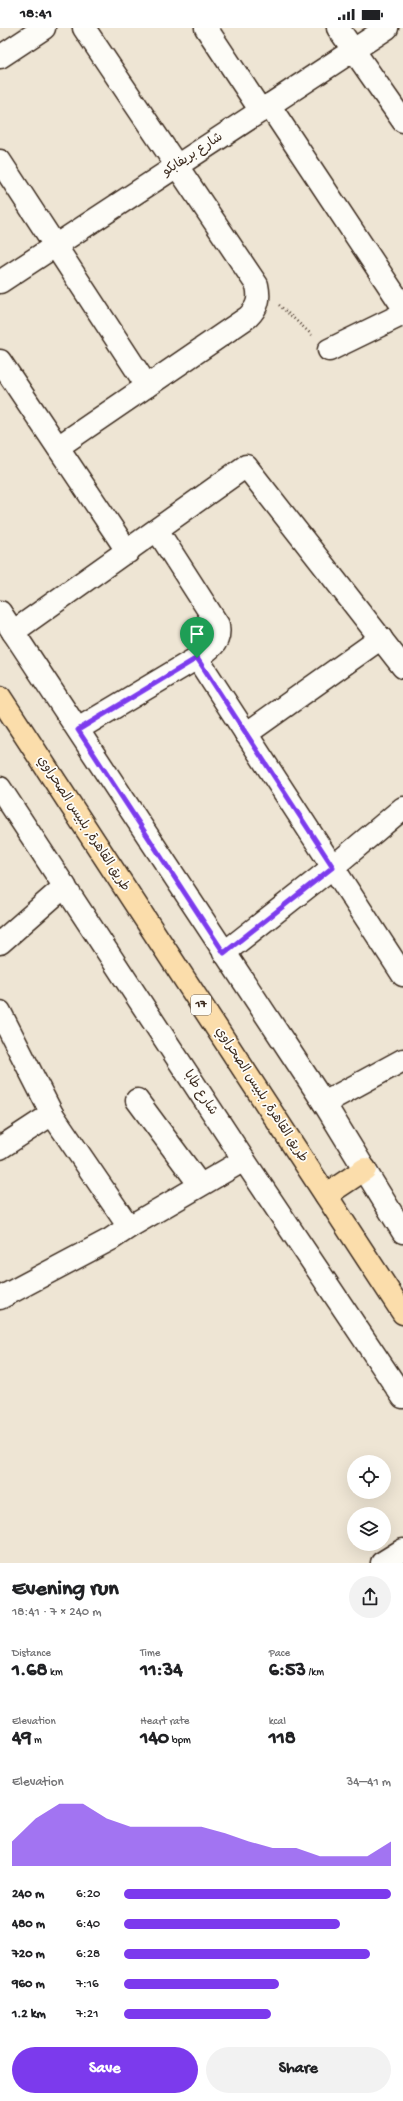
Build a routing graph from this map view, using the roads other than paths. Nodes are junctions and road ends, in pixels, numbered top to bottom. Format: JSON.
{"nodes":[{"id":1,"x":44,"y":28,"type":"edge"},
{"id":2,"x":84,"y":28,"type":"edge"},
{"id":3,"x":206,"y":28,"type":"edge"},
{"id":4,"x":338,"y":28,"type":"edge"},
{"id":5,"x":387,"y":28,"type":"edge"},
{"id":6,"x":353,"y":50,"type":"junction"},
{"id":7,"x":0,"y":57,"type":"edge"},
{"id":8,"x":265,"y":108,"type":"junction"},
{"id":9,"x":403,"y":120,"type":"edge"},
{"id":10,"x":0,"y":161,"type":"edge"},
{"id":11,"x":177,"y":166,"type":"junction"},
{"id":12,"x":55,"y":246,"type":"junction"},
{"id":13,"x":0,"y":282,"type":"edge"},
{"id":14,"x":403,"y":307,"type":"edge"},
{"id":15,"x":403,"y":314,"type":"edge"},
{"id":16,"x":329,"y":350,"type":"road end"},
{"id":17,"x":0,"y":361,"type":"edge"},
{"id":18,"x":147,"y":386,"type":"junction"},
{"id":19,"x":58,"y":447,"type":"junction"},
{"id":20,"x":157,"y":530,"type":"junction"},
{"id":21,"x":128,"y":552,"type":"junction"},
{"id":22,"x":0,"y":612,"type":"edge"},
{"id":23,"x":13,"y":632,"type":"junction"},
{"id":24,"x":381,"y":638,"type":"junction"},
{"id":25,"x":197,"y":658,"type":"junction"},
{"id":26,"x":403,"y":666,"type":"edge"},
{"id":27,"x":0,"y":697,"type":"edge"},
{"id":28,"x":78,"y":730,"type":"junction"},
{"id":29,"x":246,"y":734,"type":"junction"},
{"id":30,"x":0,"y":788,"type":"edge"},
{"id":31,"x":403,"y":808,"type":"edge"},
{"id":32,"x":333,"y":867,"type":"junction"},
{"id":33,"x":66,"y":886,"type":"junction"},
{"id":34,"x":0,"y":943,"type":"edge"},
{"id":35,"x":224,"y":953,"type":"junction"},
{"id":36,"x":403,"y":975,"type":"edge"},
{"id":37,"x":0,"y":1012,"type":"edge"},
{"id":38,"x":403,"y":1060,"type":"edge"},
{"id":39,"x":137,"y":1100,"type":"dead end"},
{"id":40,"x":324,"y":1103,"type":"junction"},
{"id":41,"x":52,"y":1114,"type":"junction"},
{"id":42,"x":0,"y":1148,"type":"edge"},
{"id":43,"x":244,"y":1160,"type":"junction"},
{"id":44,"x":365,"y":1169,"type":"junction"},
{"id":45,"x":200,"y":1185,"type":"junction"},
{"id":46,"x":326,"y":1195,"type":"junction"},
{"id":47,"x":129,"y":1227,"type":"junction"},
{"id":48,"x":403,"y":1232,"type":"edge"},
{"id":49,"x":0,"y":1298,"type":"edge"},
{"id":50,"x":403,"y":1313,"type":"edge"},
{"id":51,"x":403,"y":1397,"type":"edge"},
{"id":52,"x":403,"y":1550,"type":"edge"},
{"id":53,"x":382,"y":1563,"type":"edge"}],
"edges":[{"from":1,"to":7,"type":"street"},
{"from":2,"to":11,"type":"street"},
{"from":3,"to":8,"type":"street"},
{"from":4,"to":6,"type":"street"},
{"from":5,"to":6,"type":"street","name":"شارع بريفابكو"},
{"from":6,"to":8,"type":"street","name":"شارع بريفابكو"},
{"from":6,"to":9,"type":"street"},
{"from":8,"to":11,"type":"street","name":"شارع بريفابكو"},
{"from":8,"to":14,"type":"street"},
{"from":10,"to":12,"type":"street"},
{"from":11,"to":12,"type":"street","name":"شارع بريفابكو"},
{"from":11,"to":18,"type":"street"},
{"from":12,"to":13,"type":"street","name":"شارع بريفابكو"},
{"from":12,"to":18,"type":"street"},
{"from":15,"to":16,"type":"street"},
{"from":17,"to":19,"type":"street"},
{"from":18,"to":19,"type":"street"},
{"from":19,"to":21,"type":"street"},
{"from":20,"to":21,"type":"street"},
{"from":20,"to":24,"type":"street"},
{"from":20,"to":25,"type":"street"},
{"from":21,"to":23,"type":"street"},
{"from":22,"to":23,"type":"street"},
{"from":23,"to":28,"type":"street"},
{"from":24,"to":26,"type":"street"},
{"from":24,"to":29,"type":"street"},
{"from":25,"to":28,"type":"street"},
{"from":25,"to":29,"type":"street"},
{"from":27,"to":46,"type":"highway","name":"طريق القاهرة, بلبيس الصحراوي","number":"17"},
{"from":28,"to":35,"type":"street"},
{"from":29,"to":32,"type":"street"},
{"from":30,"to":33,"type":"street","name":"شارع طابا"},
{"from":31,"to":32,"type":"street"},
{"from":32,"to":35,"type":"street"},
{"from":32,"to":36,"type":"street"},
{"from":33,"to":34,"type":"street"},
{"from":33,"to":43,"type":"street","name":"شارع طابا"},
{"from":35,"to":40,"type":"street"},
{"from":37,"to":41,"type":"street"},
{"from":38,"to":40,"type":"street"},
{"from":39,"to":45,"type":"street"},
{"from":40,"to":44,"type":"street"},
{"from":41,"to":42,"type":"street"},
{"from":41,"to":47,"type":"street"},
{"from":43,"to":45,"type":"street"},
{"from":43,"to":51,"type":"street","name":"شارع طابا"},
{"from":44,"to":46,"type":"highway"},
{"from":44,"to":48,"type":"street"},
{"from":45,"to":47,"type":"street"},
{"from":46,"to":50,"type":"highway","name":"طريق القاهرة, بلبيس الصحراوي","number":"17"},
{"from":47,"to":49,"type":"street"},
{"from":52,"to":53,"type":"street"}]}
